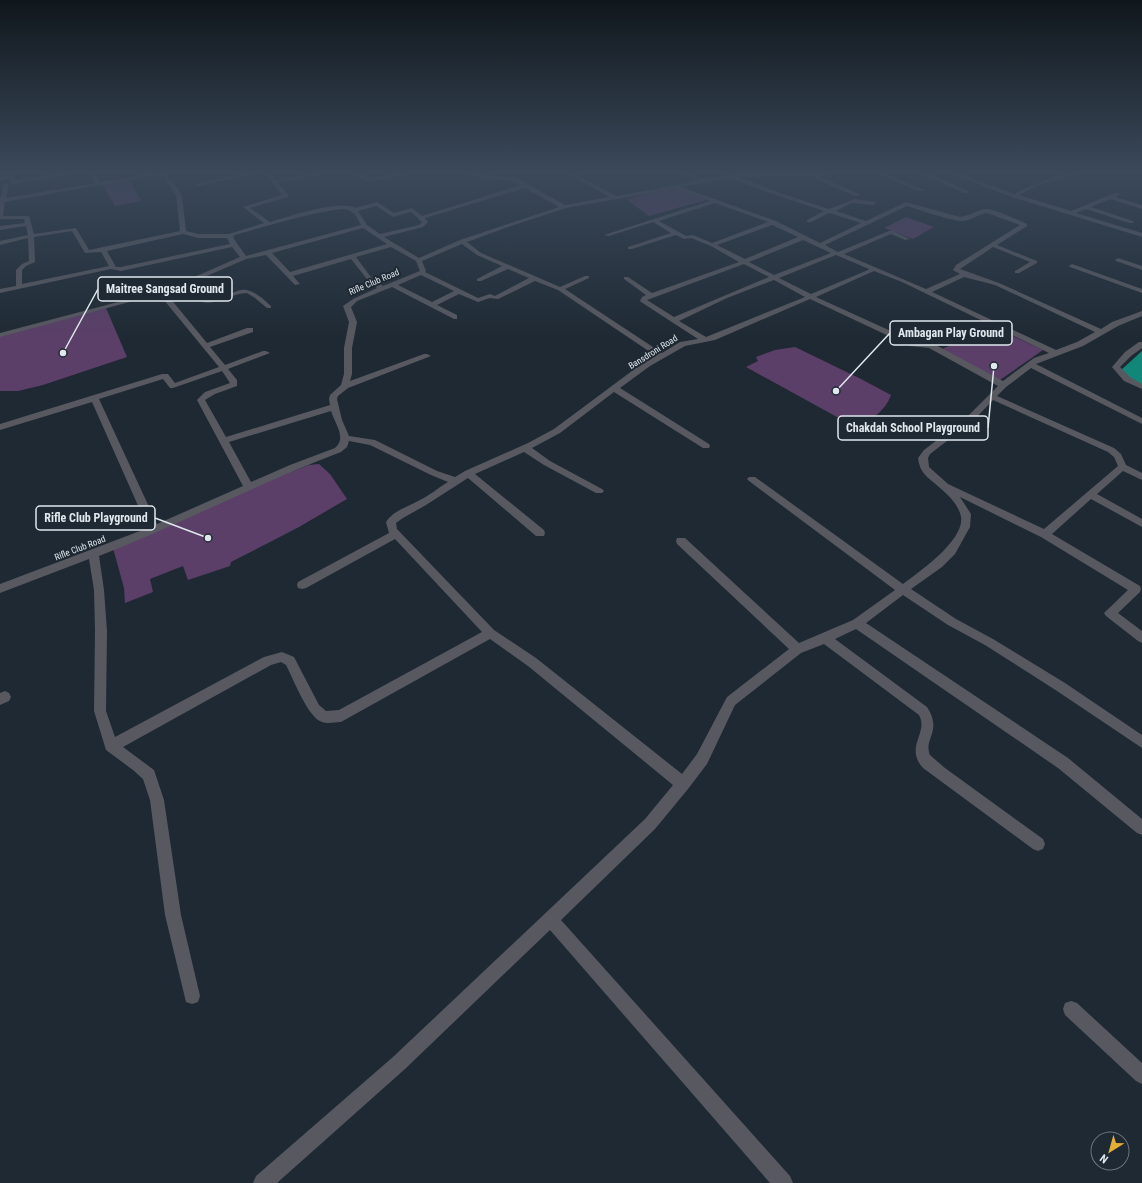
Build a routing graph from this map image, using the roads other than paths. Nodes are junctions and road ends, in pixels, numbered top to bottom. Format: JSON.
{"nodes":[{"id":1,"x":3,"y":228,"type":"edge"},
{"id":2,"x":68,"y":228,"type":"edge"},
{"id":3,"x":72,"y":228,"type":"edge"},
{"id":4,"x":183,"y":228,"type":"edge"},
{"id":5,"x":255,"y":228,"type":"edge"},
{"id":6,"x":356,"y":228,"type":"edge"},
{"id":7,"x":368,"y":228,"type":"edge"},
{"id":8,"x":412,"y":228,"type":"edge"},
{"id":9,"x":500,"y":228,"type":"edge"},
{"id":10,"x":628,"y":228,"type":"edge"},
{"id":11,"x":668,"y":228,"type":"edge"},
{"id":12,"x":758,"y":228,"type":"edge"},
{"id":13,"x":786,"y":228,"type":"edge"},
{"id":14,"x":856,"y":228,"type":"edge"},
{"id":15,"x":1018,"y":228,"type":"edge"},
{"id":16,"x":1120,"y":228,"type":"edge"},
{"id":17,"x":29,"y":230,"type":"junction"},
{"id":18,"x":183,"y":232,"type":"junction"},
{"id":19,"x":676,"y":233,"type":"junction"},
{"id":20,"x":607,"y":235,"type":"dead end"},
{"id":21,"x":1142,"y":235,"type":"edge"},
{"id":22,"x":0,"y":236,"type":"edge"},
{"id":23,"x":230,"y":236,"type":"junction"},
{"id":24,"x":381,"y":236,"type":"junction"},
{"id":25,"x":804,"y":237,"type":"junction"},
{"id":26,"x":908,"y":239,"type":"dead end"},
{"id":27,"x":462,"y":241,"type":"junction"},
{"id":28,"x":0,"y":242,"type":"edge"},
{"id":29,"x":232,"y":245,"type":"junction"},
{"id":30,"x":392,"y":245,"type":"junction"},
{"id":31,"x":713,"y":245,"type":"junction"},
{"id":32,"x":820,"y":245,"type":"junction"},
{"id":33,"x":992,"y":245,"type":"junction"},
{"id":34,"x":630,"y":248,"type":"dead end"},
{"id":35,"x":104,"y":250,"type":"junction"},
{"id":36,"x":268,"y":253,"type":"junction"},
{"id":37,"x":837,"y":253,"type":"junction"},
{"id":38,"x":352,"y":256,"type":"junction"},
{"id":39,"x":244,"y":258,"type":"junction"},
{"id":40,"x":418,"y":260,"type":"junction"},
{"id":41,"x":1118,"y":260,"type":"dead end"},
{"id":42,"x":744,"y":262,"type":"junction"},
{"id":43,"x":508,"y":266,"type":"junction"},
{"id":44,"x":1072,"y":266,"type":"dead end"},
{"id":45,"x":113,"y":267,"type":"junction"},
{"id":46,"x":872,"y":268,"type":"junction"},
{"id":47,"x":1142,"y":268,"type":"edge"},
{"id":48,"x":1017,"y":272,"type":"dead end"},
{"id":49,"x":421,"y":273,"type":"junction"},
{"id":50,"x":288,"y":275,"type":"junction"},
{"id":51,"x":967,"y":275,"type":"junction"},
{"id":52,"x":587,"y":277,"type":"dead end"},
{"id":53,"x":535,"y":278,"type":"junction"},
{"id":54,"x":626,"y":278,"type":"dead end"},
{"id":55,"x":774,"y":278,"type":"junction"},
{"id":56,"x":479,"y":280,"type":"dead end"},
{"id":57,"x":189,"y":281,"type":"junction"},
{"id":58,"x":297,"y":284,"type":"dead end"},
{"id":59,"x":393,"y":285,"type":"junction"},
{"id":60,"x":19,"y":287,"type":"junction"},
{"id":61,"x":382,"y":289,"type":"junction"},
{"id":62,"x":560,"y":289,"type":"junction"},
{"id":63,"x":161,"y":290,"type":"junction"},
{"id":64,"x":0,"y":291,"type":"edge"},
{"id":65,"x":459,"y":291,"type":"junction"},
{"id":66,"x":927,"y":291,"type":"junction"},
{"id":67,"x":1142,"y":291,"type":"edge"},
{"id":68,"x":651,"y":295,"type":"junction"},
{"id":69,"x":811,"y":297,"type":"junction"},
{"id":70,"x":432,"y":305,"type":"junction"},
{"id":71,"x":269,"y":307,"type":"dead end"},
{"id":72,"x":1142,"y":313,"type":"edge"},
{"id":73,"x":454,"y":317,"type":"dead end"},
{"id":74,"x":674,"y":320,"type":"junction"},
{"id":75,"x":250,"y":330,"type":"dead end"},
{"id":76,"x":1101,"y":332,"type":"junction"},
{"id":77,"x":0,"y":335,"type":"edge"},
{"id":78,"x":705,"y":340,"type":"junction"},
{"id":79,"x":1142,"y":344,"type":"edge"},
{"id":80,"x":205,"y":346,"type":"junction"},
{"id":81,"x":1055,"y":352,"type":"junction"},
{"id":82,"x":266,"y":353,"type":"dead end"},
{"id":83,"x":427,"y":356,"type":"dead end"},
{"id":84,"x":662,"y":356,"type":"junction"},
{"id":85,"x":1031,"y":365,"type":"junction"},
{"id":86,"x":223,"y":368,"type":"junction"},
{"id":87,"x":1003,"y":385,"type":"junction"},
{"id":88,"x":345,"y":386,"type":"junction"},
{"id":89,"x":1142,"y":387,"type":"edge"},
{"id":90,"x":615,"y":389,"type":"junction"},
{"id":91,"x":992,"y":397,"type":"junction"},
{"id":92,"x":92,"y":399,"type":"junction"},
{"id":93,"x":334,"y":407,"type":"junction"},
{"id":94,"x":1142,"y":421,"type":"edge"},
{"id":95,"x":0,"y":427,"type":"edge"},
{"id":96,"x":346,"y":438,"type":"junction"},
{"id":97,"x":224,"y":441,"type":"junction"},
{"id":98,"x":706,"y":446,"type":"dead end"},
{"id":99,"x":525,"y":448,"type":"junction"},
{"id":100,"x":1123,"y":468,"type":"junction"},
{"id":101,"x":468,"y":472,"type":"junction"},
{"id":102,"x":1142,"y":476,"type":"edge"},
{"id":103,"x":752,"y":479,"type":"dead end"},
{"id":104,"x":456,"y":481,"type":"junction"},
{"id":105,"x":942,"y":485,"type":"junction"},
{"id":106,"x":249,"y":487,"type":"junction"},
{"id":107,"x":599,"y":491,"type":"dead end"},
{"id":108,"x":1091,"y":495,"type":"junction"},
{"id":109,"x":1142,"y":523,"type":"edge"},
{"id":110,"x":154,"y":529,"type":"junction"},
{"id":111,"x":540,"y":533,"type":"dead end"},
{"id":112,"x":396,"y":534,"type":"junction"},
{"id":113,"x":1045,"y":534,"type":"junction"},
{"id":114,"x":681,"y":541,"type":"dead end"},
{"id":115,"x":93,"y":554,"type":"junction"},
{"id":116,"x":302,"y":585,"type":"dead end"},
{"id":117,"x":1139,"y":588,"type":"edge"},
{"id":118,"x":0,"y":589,"type":"edge"},
{"id":119,"x":902,"y":589,"type":"junction"},
{"id":120,"x":857,"y":623,"type":"junction"},
{"id":121,"x":490,"y":633,"type":"junction"},
{"id":122,"x":825,"y":638,"type":"junction"},
{"id":123,"x":1142,"y":638,"type":"edge"},
{"id":124,"x":797,"y":649,"type":"junction"},
{"id":125,"x":1142,"y":742,"type":"edge"},
{"id":126,"x":111,"y":746,"type":"junction"},
{"id":127,"x":683,"y":784,"type":"junction"},
{"id":128,"x":1142,"y":828,"type":"edge"},
{"id":129,"x":1038,"y":844,"type":"dead end"},
{"id":130,"x":550,"y":919,"type":"junction"},
{"id":131,"x":192,"y":996,"type":"dead end"},
{"id":132,"x":1071,"y":1009,"type":"dead end"},
{"id":133,"x":1142,"y":1075,"type":"edge"},
{"id":134,"x":263,"y":1183,"type":"edge"},
{"id":135,"x":782,"y":1183,"type":"edge"}],
"edges":[{"from":1,"to":17,"type":"street"},
{"from":2,"to":17,"type":"street"},
{"from":3,"to":35,"type":"street"},
{"from":4,"to":18,"type":"street"},
{"from":5,"to":23,"type":"street"},
{"from":6,"to":36,"type":"street"},
{"from":7,"to":24,"type":"street"},
{"from":8,"to":24,"type":"street"},
{"from":9,"to":27,"type":"street"},
{"from":10,"to":20,"type":"street"},
{"from":11,"to":19,"type":"street"},
{"from":12,"to":31,"type":"street"},
{"from":13,"to":25,"type":"street"},
{"from":14,"to":32,"type":"street"},
{"from":15,"to":33,"type":"street"},
{"from":16,"to":21,"type":"street"},
{"from":17,"to":22,"type":"street"},
{"from":17,"to":28,"type":"street"},
{"from":17,"to":60,"type":"street"},
{"from":18,"to":23,"type":"street"},
{"from":18,"to":35,"type":"street"},
{"from":19,"to":31,"type":"street"},
{"from":19,"to":34,"type":"street"},
{"from":23,"to":29,"type":"street"},
{"from":24,"to":30,"type":"street"},
{"from":25,"to":32,"type":"street"},
{"from":25,"to":42,"type":"street"},
{"from":26,"to":37,"type":"street"},
{"from":27,"to":40,"type":"street"},
{"from":27,"to":43,"type":"street"},
{"from":29,"to":39,"type":"street"},
{"from":29,"to":45,"type":"street"},
{"from":30,"to":38,"type":"street"},
{"from":30,"to":40,"type":"street"},
{"from":31,"to":42,"type":"street"},
{"from":32,"to":37,"type":"street"},
{"from":33,"to":48,"type":"street"},
{"from":33,"to":51,"type":"street"},
{"from":35,"to":45,"type":"street"},
{"from":36,"to":39,"type":"street"},
{"from":36,"to":50,"type":"street"},
{"from":37,"to":46,"type":"street"},
{"from":37,"to":55,"type":"street"},
{"from":38,"to":50,"type":"street"},
{"from":38,"to":61,"type":"street"},
{"from":39,"to":57,"type":"street"},
{"from":40,"to":49,"type":"street"},
{"from":41,"to":47,"type":"street"},
{"from":42,"to":55,"type":"street"},
{"from":42,"to":68,"type":"street"},
{"from":43,"to":53,"type":"street"},
{"from":43,"to":56,"type":"street"},
{"from":44,"to":67,"type":"street"},
{"from":45,"to":60,"type":"street"},
{"from":46,"to":66,"type":"street"},
{"from":46,"to":69,"type":"street","name":"Bansdroni Road"},
{"from":49,"to":59,"type":"street","name":"Rifle Club Road"},
{"from":49,"to":65,"type":"street"},
{"from":50,"to":58,"type":"street"},
{"from":51,"to":66,"type":"street"},
{"from":51,"to":76,"type":"street"},
{"from":52,"to":62,"type":"street"},
{"from":53,"to":62,"type":"street"},
{"from":53,"to":65,"type":"street"},
{"from":54,"to":68,"type":"street"},
{"from":55,"to":69,"type":"street"},
{"from":55,"to":74,"type":"street"},
{"from":57,"to":63,"type":"street"},
{"from":57,"to":71,"type":"street"},
{"from":59,"to":61,"type":"street","name":"Rifle Club Road"},
{"from":59,"to":70,"type":"street"},
{"from":60,"to":64,"type":"street"},
{"from":61,"to":88,"type":"street","name":"Rifle Club Road"},
{"from":62,"to":84,"type":"street"},
{"from":63,"to":77,"type":"street"},
{"from":63,"to":80,"type":"street"},
{"from":65,"to":70,"type":"street"},
{"from":66,"to":81,"type":"street"},
{"from":68,"to":74,"type":"street"},
{"from":69,"to":78,"type":"street","name":"Bansdroni Road"},
{"from":69,"to":87,"type":"street"},
{"from":70,"to":73,"type":"street"},
{"from":72,"to":76,"type":"street"},
{"from":74,"to":78,"type":"street"},
{"from":75,"to":80,"type":"street"},
{"from":76,"to":81,"type":"street"},
{"from":78,"to":84,"type":"street","name":"Bansdroni Road"},
{"from":79,"to":89,"type":"street"},
{"from":80,"to":86,"type":"street"},
{"from":81,"to":85,"type":"street"},
{"from":82,"to":86,"type":"street"},
{"from":83,"to":88,"type":"street"},
{"from":84,"to":90,"type":"street","name":"Bansdroni Road"},
{"from":85,"to":87,"type":"street"},
{"from":85,"to":94,"type":"street"},
{"from":86,"to":92,"type":"street"},
{"from":86,"to":97,"type":"street"},
{"from":87,"to":91,"type":"street"},
{"from":88,"to":93,"type":"street"},
{"from":90,"to":98,"type":"street"},
{"from":90,"to":99,"type":"street","name":"Bansdroni Road"},
{"from":91,"to":100,"type":"street"},
{"from":91,"to":105,"type":"street"},
{"from":92,"to":95,"type":"street"},
{"from":92,"to":110,"type":"street"},
{"from":93,"to":96,"type":"street"},
{"from":93,"to":97,"type":"street"},
{"from":96,"to":104,"type":"street"},
{"from":96,"to":106,"type":"street","name":"Rifle Club Road"},
{"from":97,"to":106,"type":"street"},
{"from":99,"to":101,"type":"street","name":"Bansdroni Road"},
{"from":99,"to":107,"type":"street"},
{"from":100,"to":102,"type":"street"},
{"from":100,"to":108,"type":"street"},
{"from":101,"to":104,"type":"street","name":"Bansdroni Road"},
{"from":101,"to":111,"type":"street"},
{"from":103,"to":119,"type":"street"},
{"from":104,"to":112,"type":"street","name":"Bansdroni Road"},
{"from":105,"to":113,"type":"street"},
{"from":105,"to":119,"type":"street"},
{"from":106,"to":110,"type":"street","name":"Rifle Club Road"},
{"from":108,"to":109,"type":"street"},
{"from":108,"to":113,"type":"street"},
{"from":110,"to":115,"type":"street","name":"Rifle Club Road"},
{"from":112,"to":116,"type":"street"},
{"from":112,"to":121,"type":"street"},
{"from":113,"to":117,"type":"street"},
{"from":114,"to":124,"type":"street"},
{"from":115,"to":118,"type":"street","name":"Rifle Club Road"},
{"from":115,"to":126,"type":"street"},
{"from":117,"to":123,"type":"street"},
{"from":119,"to":120,"type":"street"},
{"from":119,"to":125,"type":"street"},
{"from":120,"to":122,"type":"street"},
{"from":120,"to":128,"type":"street"},
{"from":121,"to":126,"type":"street"},
{"from":121,"to":127,"type":"street"},
{"from":122,"to":124,"type":"street"},
{"from":122,"to":129,"type":"street"},
{"from":124,"to":127,"type":"street"},
{"from":126,"to":131,"type":"street"},
{"from":127,"to":130,"type":"street"},
{"from":130,"to":134,"type":"street"},
{"from":130,"to":135,"type":"street"},
{"from":132,"to":133,"type":"street"}]}
